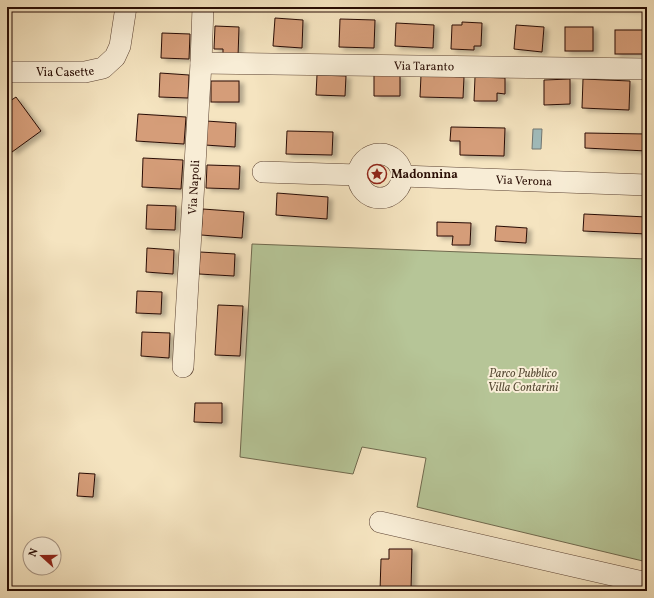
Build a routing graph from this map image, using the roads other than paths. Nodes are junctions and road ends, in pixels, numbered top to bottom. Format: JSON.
{"nodes":[{"id":1,"x":126,"y":7,"type":"edge"},
{"id":2,"x":203,"y":7,"type":"edge"},
{"id":3,"x":201,"y":63,"type":"junction"},
{"id":4,"x":647,"y":69,"type":"edge"},
{"id":5,"x":7,"y":72,"type":"edge"},
{"id":6,"x":263,"y":172,"type":"dead end"},
{"id":7,"x":358,"y":175,"type":"junction"},
{"id":8,"x":402,"y":176,"type":"junction"},
{"id":9,"x":647,"y":185,"type":"edge"},
{"id":10,"x":183,"y":367,"type":"dead end"},
{"id":11,"x":380,"y":522,"type":"dead end"},
{"id":12,"x":647,"y":583,"type":"edge"}],
"edges":[{"from":1,"to":5,"type":"street","name":"Via Casette"},
{"from":2,"to":3,"type":"street","name":"Via Napoli"},
{"from":3,"to":4,"type":"street","name":"Via Taranto"},
{"from":3,"to":10,"type":"street","name":"Via Napoli"},
{"from":6,"to":7,"type":"street"},
{"from":7,"to":8,"type":"street"},
{"from":7,"to":8,"type":"street"},
{"from":8,"to":9,"type":"street","name":"Via Verona"},
{"from":11,"to":12,"type":"street"}]}
